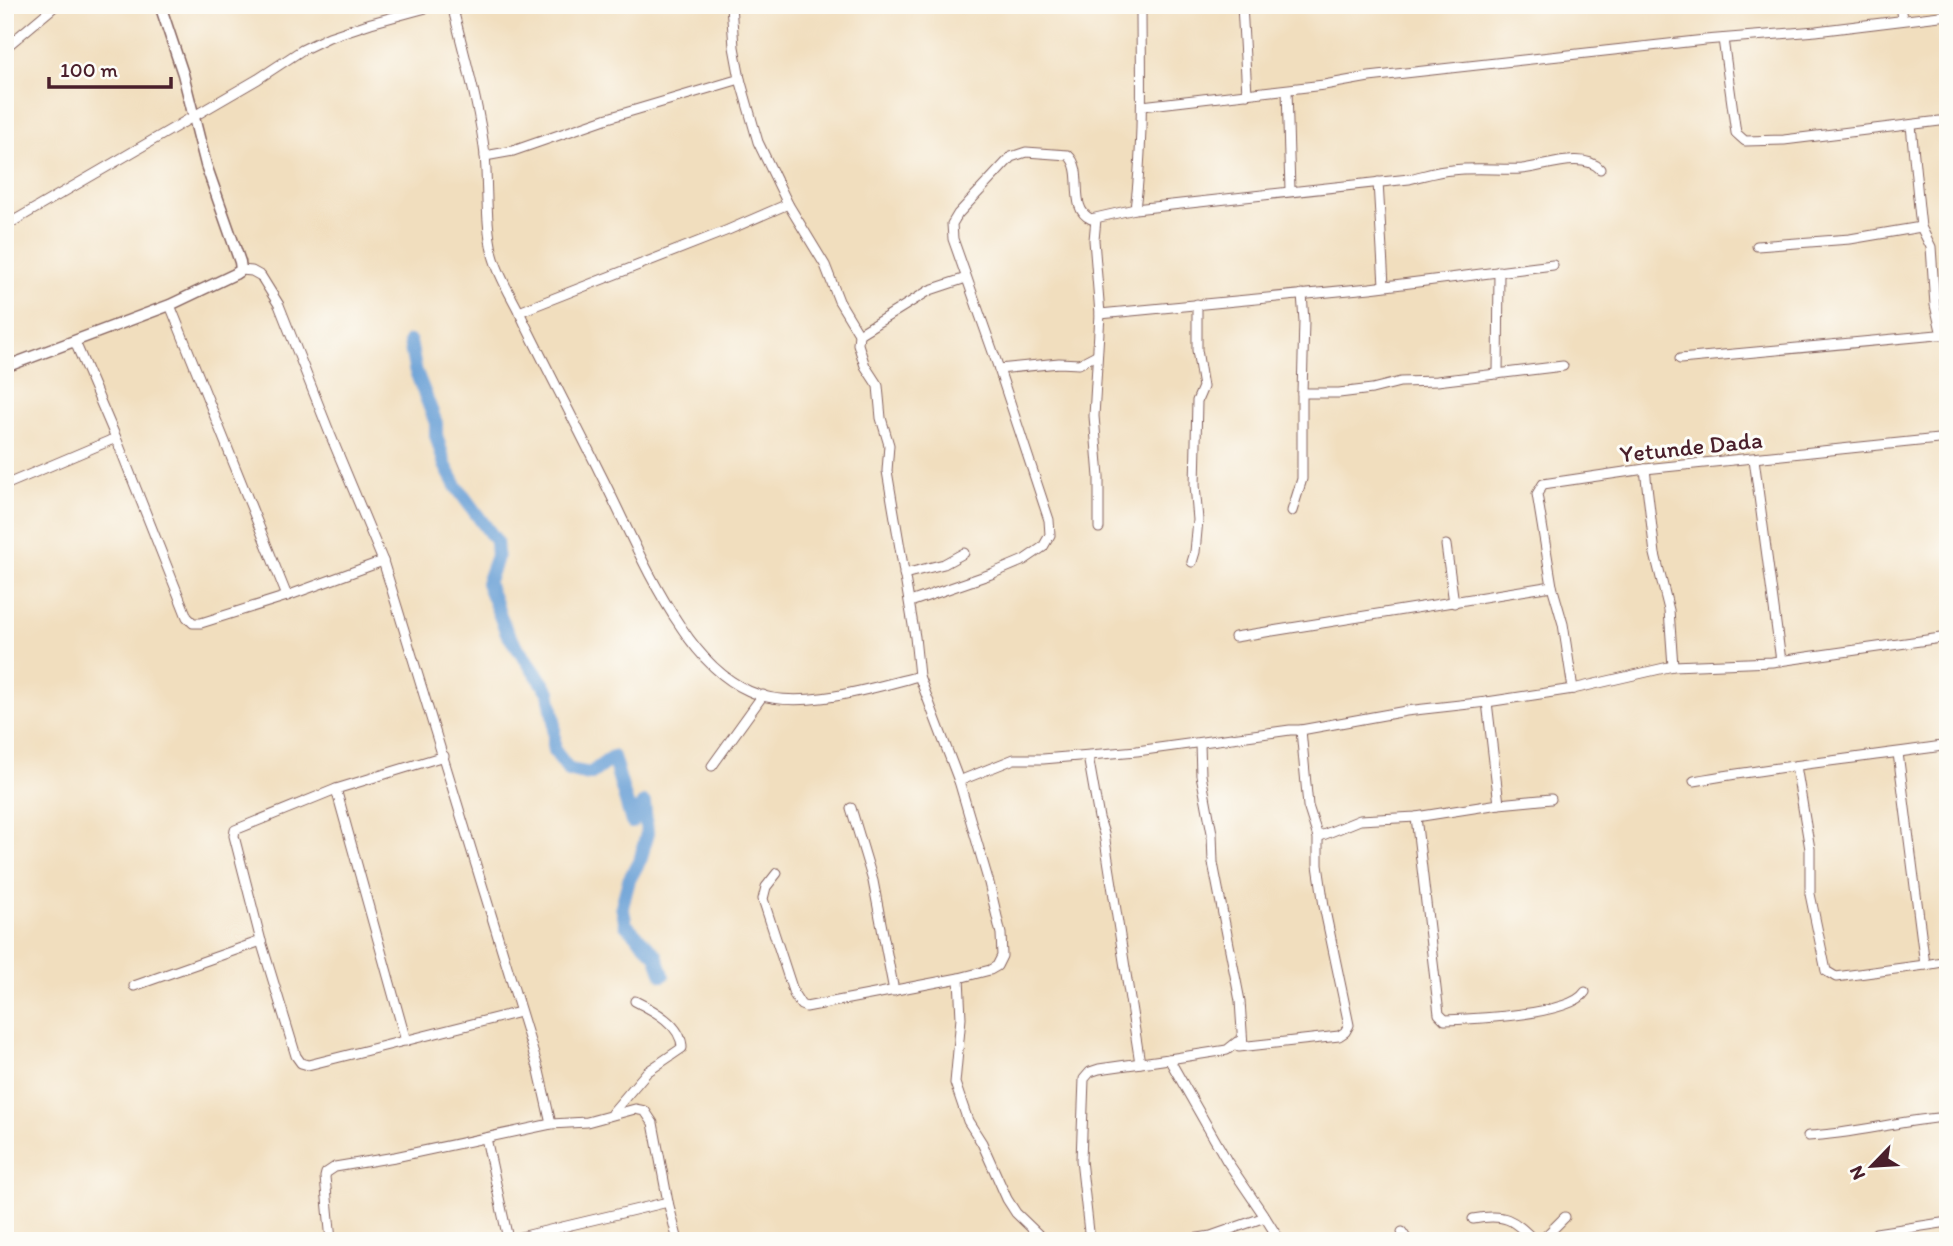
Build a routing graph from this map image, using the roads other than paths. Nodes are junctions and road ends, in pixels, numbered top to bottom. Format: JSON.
{"nodes":[{"id":1,"x":55,"y":5,"type":"edge"},
{"id":2,"x":160,"y":5,"type":"edge"},
{"id":3,"x":437,"y":5,"type":"edge"},
{"id":4,"x":452,"y":5,"type":"edge"},
{"id":5,"x":731,"y":5,"type":"edge"},
{"id":6,"x":1142,"y":5,"type":"edge"},
{"id":7,"x":1242,"y":5,"type":"edge"},
{"id":8,"x":1900,"y":5,"type":"edge"},
{"id":9,"x":1948,"y":15,"type":"edge"},
{"id":10,"x":1902,"y":19,"type":"junction"},
{"id":11,"x":1723,"y":39,"type":"junction"},
{"id":12,"x":5,"y":48,"type":"edge"},
{"id":13,"x":740,"y":79,"type":"junction"},
{"id":14,"x":1287,"y":90,"type":"junction"},
{"id":15,"x":1247,"y":94,"type":"junction"},
{"id":16,"x":1142,"y":106,"type":"junction"},
{"id":17,"x":192,"y":117,"type":"junction"},
{"id":18,"x":1948,"y":120,"type":"edge"},
{"id":19,"x":1911,"y":125,"type":"junction"},
{"id":20,"x":485,"y":156,"type":"junction"},
{"id":21,"x":1600,"y":169,"type":"dead end"},
{"id":22,"x":1378,"y":182,"type":"junction"},
{"id":23,"x":1290,"y":190,"type":"junction"},
{"id":24,"x":788,"y":204,"type":"junction"},
{"id":25,"x":1135,"y":209,"type":"junction"},
{"id":26,"x":1097,"y":219,"type":"junction"},
{"id":27,"x":5,"y":226,"type":"edge"},
{"id":28,"x":1922,"y":227,"type":"junction"},
{"id":29,"x":1757,"y":246,"type":"dead end"},
{"id":30,"x":1553,"y":265,"type":"dead end"},
{"id":31,"x":241,"y":270,"type":"junction"},
{"id":32,"x":1499,"y":271,"type":"junction"},
{"id":33,"x":966,"y":278,"type":"junction"},
{"id":34,"x":1384,"y":285,"type":"junction"},
{"id":35,"x":1302,"y":294,"type":"junction"},
{"id":36,"x":1197,"y":304,"type":"junction"},
{"id":37,"x":170,"y":305,"type":"junction"},
{"id":38,"x":519,"y":312,"type":"junction"},
{"id":39,"x":1100,"y":314,"type":"junction"},
{"id":40,"x":859,"y":334,"type":"junction"},
{"id":41,"x":1945,"y":335,"type":"edge"},
{"id":42,"x":75,"y":342,"type":"junction"},
{"id":43,"x":1096,"y":355,"type":"junction"},
{"id":44,"x":1680,"y":359,"type":"dead end"},
{"id":45,"x":1563,"y":366,"type":"dead end"},
{"id":46,"x":5,"y":367,"type":"edge"},
{"id":47,"x":999,"y":369,"type":"junction"},
{"id":48,"x":1498,"y":374,"type":"junction"},
{"id":49,"x":1302,"y":393,"type":"junction"},
{"id":50,"x":116,"y":438,"type":"junction"},
{"id":51,"x":1948,"y":438,"type":"edge"},
{"id":52,"x":1754,"y":459,"type":"junction"},
{"id":53,"x":1644,"y":469,"type":"junction"},
{"id":54,"x":5,"y":485,"type":"edge"},
{"id":55,"x":1292,"y":511,"type":"dead end"},
{"id":56,"x":1099,"y":528,"type":"dead end"},
{"id":57,"x":1446,"y":545,"type":"dead end"},
{"id":58,"x":964,"y":554,"type":"dead end"},
{"id":59,"x":383,"y":561,"type":"junction"},
{"id":60,"x":1192,"y":562,"type":"dead end"},
{"id":61,"x":904,"y":574,"type":"junction"},
{"id":62,"x":1552,"y":586,"type":"junction"},
{"id":63,"x":287,"y":596,"type":"junction"},
{"id":64,"x":910,"y":602,"type":"junction"},
{"id":65,"x":1454,"y":603,"type":"junction"},
{"id":66,"x":1235,"y":637,"type":"dead end"},
{"id":67,"x":1948,"y":637,"type":"edge"},
{"id":68,"x":1781,"y":661,"type":"junction"},
{"id":69,"x":1673,"y":666,"type":"junction"},
{"id":70,"x":919,"y":676,"type":"junction"},
{"id":71,"x":1573,"y":688,"type":"junction"},
{"id":72,"x":763,"y":695,"type":"junction"},
{"id":73,"x":1487,"y":702,"type":"junction"},
{"id":74,"x":1301,"y":730,"type":"junction"},
{"id":75,"x":1200,"y":744,"type":"junction"},
{"id":76,"x":1948,"y":745,"type":"edge"},
{"id":77,"x":1898,"y":752,"type":"junction"},
{"id":78,"x":444,"y":756,"type":"junction"},
{"id":79,"x":1088,"y":756,"type":"junction"},
{"id":80,"x":712,"y":766,"type":"dead end"},
{"id":81,"x":1797,"y":766,"type":"junction"},
{"id":82,"x":959,"y":781,"type":"junction"},
{"id":83,"x":1694,"y":781,"type":"dead end"},
{"id":84,"x":336,"y":789,"type":"junction"},
{"id":85,"x":1551,"y":799,"type":"dead end"},
{"id":86,"x":1499,"y":804,"type":"junction"},
{"id":87,"x":851,"y":808,"type":"dead end"},
{"id":88,"x":1416,"y":817,"type":"junction"},
{"id":89,"x":1318,"y":837,"type":"junction"},
{"id":90,"x":777,"y":873,"type":"dead end"},
{"id":91,"x":261,"y":941,"type":"junction"},
{"id":92,"x":1948,"y":961,"type":"edge"},
{"id":93,"x":1925,"y":965,"type":"junction"},
{"id":94,"x":959,"y":978,"type":"junction"},
{"id":95,"x":134,"y":986,"type":"dead end"},
{"id":96,"x":894,"y":991,"type":"junction"},
{"id":97,"x":1585,"y":992,"type":"dead end"},
{"id":98,"x":635,"y":1001,"type":"dead end"},
{"id":99,"x":520,"y":1012,"type":"junction"},
{"id":100,"x":406,"y":1041,"type":"junction"},
{"id":101,"x":1232,"y":1048,"type":"junction"},
{"id":102,"x":1169,"y":1059,"type":"junction"},
{"id":103,"x":1140,"y":1063,"type":"junction"},
{"id":104,"x":612,"y":1113,"type":"junction"},
{"id":105,"x":1948,"y":1118,"type":"edge"},
{"id":106,"x":551,"y":1124,"type":"junction"},
{"id":107,"x":1808,"y":1136,"type":"dead end"},
{"id":108,"x":486,"y":1138,"type":"junction"},
{"id":109,"x":668,"y":1202,"type":"junction"},
{"id":110,"x":1265,"y":1217,"type":"junction"},
{"id":111,"x":1565,"y":1217,"type":"dead end"},
{"id":112,"x":1473,"y":1219,"type":"dead end"},
{"id":113,"x":1948,"y":1222,"type":"edge"},
{"id":114,"x":1402,"y":1232,"type":"dead end"},
{"id":115,"x":538,"y":1237,"type":"edge"},
{"id":116,"x":508,"y":1239,"type":"junction"},
{"id":117,"x":331,"y":1241,"type":"edge"},
{"id":118,"x":487,"y":1241,"type":"edge"},
{"id":119,"x":678,"y":1241,"type":"edge"},
{"id":120,"x":1045,"y":1241,"type":"edge"},
{"id":121,"x":1090,"y":1241,"type":"edge"},
{"id":122,"x":1180,"y":1241,"type":"edge"},
{"id":123,"x":1280,"y":1241,"type":"edge"},
{"id":124,"x":1408,"y":1241,"type":"edge"},
{"id":125,"x":1535,"y":1241,"type":"edge"},
{"id":126,"x":1541,"y":1241,"type":"edge"},
{"id":127,"x":1869,"y":1241,"type":"edge"}],
"edges":[{"from":1,"to":12,"type":"street"},
{"from":2,"to":17,"type":"street"},
{"from":3,"to":17,"type":"street"},
{"from":4,"to":20,"type":"street"},
{"from":5,"to":13,"type":"street"},
{"from":6,"to":16,"type":"street"},
{"from":7,"to":15,"type":"street"},
{"from":8,"to":10,"type":"street"},
{"from":9,"to":10,"type":"street"},
{"from":10,"to":11,"type":"street"},
{"from":11,"to":14,"type":"street"},
{"from":11,"to":19,"type":"street"},
{"from":13,"to":20,"type":"street"},
{"from":13,"to":24,"type":"street"},
{"from":14,"to":15,"type":"street"},
{"from":14,"to":23,"type":"street"},
{"from":15,"to":16,"type":"street"},
{"from":16,"to":25,"type":"street"},
{"from":17,"to":27,"type":"street"},
{"from":17,"to":31,"type":"street"},
{"from":18,"to":19,"type":"street"},
{"from":19,"to":28,"type":"street"},
{"from":20,"to":38,"type":"street"},
{"from":21,"to":22,"type":"street"},
{"from":22,"to":23,"type":"street"},
{"from":22,"to":34,"type":"street"},
{"from":23,"to":25,"type":"street"},
{"from":24,"to":38,"type":"street"},
{"from":24,"to":40,"type":"street"},
{"from":25,"to":26,"type":"street"},
{"from":26,"to":33,"type":"street"},
{"from":26,"to":39,"type":"street"},
{"from":28,"to":29,"type":"street"},
{"from":28,"to":41,"type":"street"},
{"from":30,"to":32,"type":"street"},
{"from":31,"to":37,"type":"street"},
{"from":31,"to":59,"type":"street"},
{"from":32,"to":34,"type":"street"},
{"from":32,"to":48,"type":"street"},
{"from":33,"to":40,"type":"street"},
{"from":33,"to":47,"type":"street"},
{"from":34,"to":35,"type":"street"},
{"from":35,"to":36,"type":"street"},
{"from":35,"to":49,"type":"street"},
{"from":36,"to":39,"type":"street"},
{"from":36,"to":60,"type":"street"},
{"from":37,"to":42,"type":"street"},
{"from":37,"to":63,"type":"street"},
{"from":38,"to":72,"type":"street"},
{"from":39,"to":43,"type":"street"},
{"from":40,"to":61,"type":"street"},
{"from":41,"to":44,"type":"street"},
{"from":42,"to":46,"type":"street"},
{"from":42,"to":50,"type":"street"},
{"from":43,"to":47,"type":"street"},
{"from":43,"to":56,"type":"street"},
{"from":45,"to":48,"type":"street"},
{"from":47,"to":64,"type":"street"},
{"from":48,"to":49,"type":"street"},
{"from":49,"to":55,"type":"street"},
{"from":50,"to":54,"type":"street"},
{"from":50,"to":63,"type":"street"},
{"from":51,"to":52,"type":"street","name":"Yetunde Dada"},
{"from":52,"to":53,"type":"street","name":"Yetunde Dada"},
{"from":52,"to":68,"type":"street"},
{"from":53,"to":62,"type":"street","name":"Yetunde Dada"},
{"from":53,"to":69,"type":"street"},
{"from":57,"to":65,"type":"street"},
{"from":58,"to":61,"type":"street"},
{"from":59,"to":63,"type":"street"},
{"from":59,"to":78,"type":"street"},
{"from":61,"to":64,"type":"street"},
{"from":62,"to":65,"type":"street"},
{"from":62,"to":71,"type":"street"},
{"from":64,"to":70,"type":"street"},
{"from":65,"to":66,"type":"street"},
{"from":67,"to":68,"type":"street"},
{"from":68,"to":69,"type":"street"},
{"from":69,"to":71,"type":"street"},
{"from":70,"to":72,"type":"street"},
{"from":70,"to":82,"type":"street"},
{"from":71,"to":73,"type":"street"},
{"from":72,"to":80,"type":"street"},
{"from":73,"to":74,"type":"street"},
{"from":73,"to":86,"type":"street"},
{"from":74,"to":75,"type":"street"},
{"from":74,"to":89,"type":"street"},
{"from":75,"to":79,"type":"street"},
{"from":75,"to":101,"type":"street"},
{"from":76,"to":77,"type":"street"},
{"from":77,"to":81,"type":"street"},
{"from":77,"to":93,"type":"street"},
{"from":78,"to":84,"type":"street"},
{"from":78,"to":99,"type":"street"},
{"from":79,"to":82,"type":"street"},
{"from":79,"to":103,"type":"street"},
{"from":81,"to":83,"type":"street"},
{"from":81,"to":93,"type":"street"},
{"from":82,"to":94,"type":"street"},
{"from":84,"to":91,"type":"street"},
{"from":84,"to":100,"type":"street"},
{"from":85,"to":86,"type":"street"},
{"from":86,"to":88,"type":"street"},
{"from":87,"to":96,"type":"street"},
{"from":88,"to":89,"type":"street"},
{"from":88,"to":97,"type":"street"},
{"from":89,"to":101,"type":"street"},
{"from":90,"to":96,"type":"street"},
{"from":91,"to":95,"type":"street"},
{"from":91,"to":100,"type":"street"},
{"from":92,"to":93,"type":"street"},
{"from":94,"to":96,"type":"street"},
{"from":94,"to":120,"type":"street"},
{"from":98,"to":104,"type":"street"},
{"from":99,"to":100,"type":"street"},
{"from":99,"to":106,"type":"street"},
{"from":101,"to":102,"type":"street"},
{"from":102,"to":103,"type":"street"},
{"from":102,"to":110,"type":"street"},
{"from":103,"to":121,"type":"street"},
{"from":104,"to":106,"type":"street"},
{"from":104,"to":109,"type":"street"},
{"from":105,"to":107,"type":"street"},
{"from":106,"to":108,"type":"street"},
{"from":108,"to":116,"type":"street"},
{"from":108,"to":117,"type":"street"},
{"from":109,"to":115,"type":"street"},
{"from":109,"to":119,"type":"street"},
{"from":110,"to":122,"type":"street"},
{"from":110,"to":123,"type":"street"},
{"from":111,"to":126,"type":"street"},
{"from":112,"to":125,"type":"street"},
{"from":113,"to":127,"type":"street"},
{"from":114,"to":124,"type":"street"},
{"from":115,"to":116,"type":"street"},
{"from":116,"to":118,"type":"street"}]}
